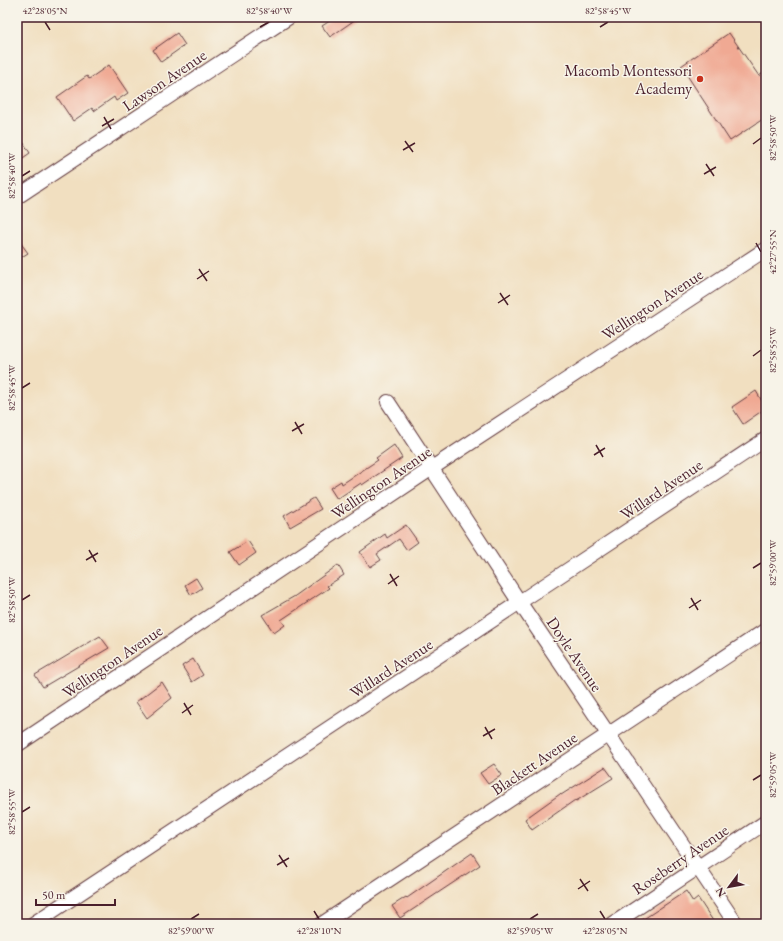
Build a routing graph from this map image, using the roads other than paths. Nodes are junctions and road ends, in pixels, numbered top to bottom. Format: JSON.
{"nodes":[{"id":1,"x":289,"y":17,"type":"edge"},
{"id":2,"x":17,"y":197,"type":"edge"},
{"id":3,"x":766,"y":249,"type":"edge"},
{"id":4,"x":388,"y":402,"type":"dead end"},
{"id":5,"x":766,"y":439,"type":"edge"},
{"id":6,"x":432,"y":468,"type":"junction"},
{"id":7,"x":520,"y":603,"type":"junction"},
{"id":8,"x":766,"y":630,"type":"edge"},
{"id":9,"x":608,"y":734,"type":"junction"},
{"id":10,"x":17,"y":745,"type":"edge"},
{"id":11,"x":766,"y":822,"type":"edge"},
{"id":12,"x":698,"y":867,"type":"junction"},
{"id":13,"x":34,"y":924,"type":"edge"},
{"id":14,"x":322,"y":924,"type":"edge"},
{"id":15,"x":613,"y":924,"type":"edge"},
{"id":16,"x":736,"y":924,"type":"edge"}],
"edges":[{"from":1,"to":2,"type":"street","name":"Lawson Avenue"},
{"from":3,"to":6,"type":"street","name":"Wellington Avenue"},
{"from":4,"to":6,"type":"street","name":"Doyle Avenue"},
{"from":5,"to":7,"type":"street","name":"Willard Avenue"},
{"from":6,"to":7,"type":"street","name":"Doyle Avenue"},
{"from":6,"to":10,"type":"street","name":"Wellington Avenue"},
{"from":7,"to":9,"type":"street","name":"Doyle Avenue"},
{"from":7,"to":13,"type":"street","name":"Willard Avenue"},
{"from":8,"to":9,"type":"street","name":"Blackett Avenue"},
{"from":9,"to":12,"type":"street","name":"Doyle Avenue"},
{"from":9,"to":14,"type":"street","name":"Blackett Avenue"},
{"from":11,"to":12,"type":"street","name":"Roseberry Avenue"},
{"from":12,"to":15,"type":"street","name":"Roseberry Avenue"},
{"from":12,"to":16,"type":"street","name":"Doyle Avenue"}]}
